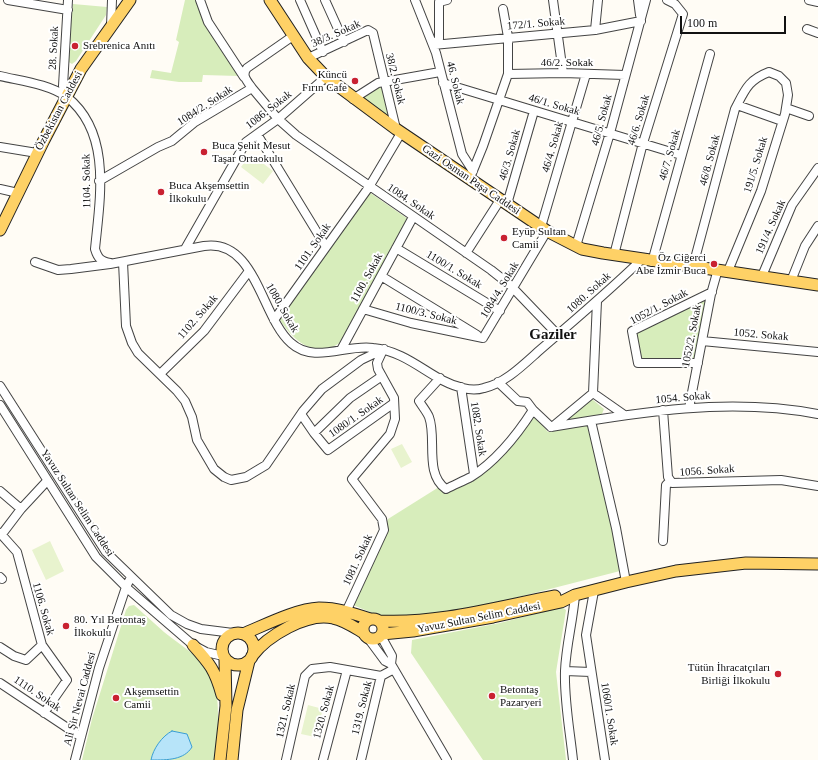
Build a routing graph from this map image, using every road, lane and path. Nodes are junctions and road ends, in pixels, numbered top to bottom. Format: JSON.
{"nodes":[{"id":1,"x":8,"y":0,"type":"edge"},
{"id":2,"x":68,"y":0,"type":"edge"},
{"id":3,"x":112,"y":0,"type":"edge"},
{"id":4,"x":130,"y":0,"type":"edge"},
{"id":5,"x":200,"y":0,"type":"edge"},
{"id":6,"x":270,"y":0,"type":"edge"},
{"id":7,"x":300,"y":0,"type":"edge"},
{"id":8,"x":325,"y":0,"type":"edge"},
{"id":9,"x":415,"y":0,"type":"edge"},
{"id":10,"x":447,"y":0,"type":"edge"},
{"id":11,"x":553,"y":0,"type":"edge"},
{"id":12,"x":598,"y":0,"type":"edge"},
{"id":13,"x":638,"y":0,"type":"edge"},
{"id":14,"x":646,"y":0,"type":"edge"},
{"id":15,"x":667,"y":0,"type":"edge"},
{"id":16,"x":809,"y":0,"type":"edge"},
{"id":17,"x":818,"y":2,"type":"edge"},
{"id":18,"x":503,"y":9,"type":"dead end"},
{"id":19,"x":68,"y":10,"type":"junction"},
{"id":20,"x":641,"y":21,"type":"junction"},
{"id":21,"x":111,"y":26,"type":"junction"},
{"id":22,"x":807,"y":29,"type":"dead end"},
{"id":23,"x":595,"y":30,"type":"junction"},
{"id":24,"x":556,"y":32,"type":"junction"},
{"id":25,"x":373,"y":33,"type":"joint"},
{"id":26,"x":818,"y":33,"type":"edge"},
{"id":27,"x":293,"y":36,"type":"junction"},
{"id":28,"x":508,"y":37,"type":"junction"},
{"id":29,"x":344,"y":42,"type":"junction"},
{"id":30,"x":433,"y":45,"type":"junction"},
{"id":31,"x":323,"y":52,"type":"junction"},
{"id":32,"x":710,"y":54,"type":"dead end"},
{"id":33,"x":308,"y":58,"type":"junction"},
{"id":34,"x":440,"y":72,"type":"junction"},
{"id":35,"x":769,"y":72,"type":"joint"},
{"id":36,"x":562,"y":73,"type":"junction"},
{"id":37,"x":508,"y":74,"type":"junction"},
{"id":38,"x":586,"y":74,"type":"junction"},
{"id":39,"x":625,"y":75,"type":"junction"},
{"id":40,"x":0,"y":76,"type":"edge"},
{"id":41,"x":244,"y":77,"type":"junction"},
{"id":42,"x":326,"y":77,"type":"junction"},
{"id":43,"x":384,"y":82,"type":"junction"},
{"id":44,"x":443,"y":83,"type":"junction"},
{"id":45,"x":252,"y":88,"type":"junction"},
{"id":46,"x":66,"y":97,"type":"junction"},
{"id":47,"x":353,"y":99,"type":"junction"},
{"id":48,"x":499,"y":100,"type":"junction"},
{"id":49,"x":737,"y":105,"type":"junction"},
{"id":50,"x":786,"y":108,"type":"junction"},
{"id":51,"x":534,"y":111,"type":"junction"},
{"id":52,"x":809,"y":116,"type":"dead end"},
{"id":53,"x":278,"y":119,"type":"junction"},
{"id":54,"x":782,"y":121,"type":"junction"},
{"id":55,"x":571,"y":122,"type":"junction"},
{"id":56,"x":399,"y":131,"type":"junction"},
{"id":57,"x":610,"y":133,"type":"junction"},
{"id":58,"x":257,"y":134,"type":"junction"},
{"id":59,"x":643,"y":143,"type":"junction"},
{"id":60,"x":0,"y":147,"type":"edge"},
{"id":61,"x":37,"y":153,"type":"junction"},
{"id":62,"x":681,"y":155,"type":"junction"},
{"id":63,"x":818,"y":168,"type":"edge"},
{"id":64,"x":471,"y":175,"type":"junction"},
{"id":65,"x":99,"y":181,"type":"junction"},
{"id":66,"x":369,"y":187,"type":"junction"},
{"id":67,"x":0,"y":189,"type":"edge"},
{"id":68,"x":18,"y":193,"type":"junction"},
{"id":69,"x":504,"y":202,"type":"junction"},
{"id":70,"x":414,"y":217,"type":"junction"},
{"id":71,"x":818,"y":226,"type":"edge"},
{"id":72,"x":544,"y":229,"type":"junction"},
{"id":73,"x":0,"y":230,"type":"edge"},
{"id":74,"x":576,"y":246,"type":"junction"},
{"id":75,"x":326,"y":247,"type":"junction"},
{"id":76,"x":396,"y":248,"type":"junction"},
{"id":77,"x":185,"y":249,"type":"junction"},
{"id":78,"x":466,"y":253,"type":"junction"},
{"id":79,"x":614,"y":255,"type":"junction"},
{"id":80,"x":646,"y":261,"type":"junction"},
{"id":81,"x":35,"y":262,"type":"dead end"},
{"id":82,"x":123,"y":262,"type":"junction"},
{"id":83,"x":114,"y":264,"type":"junction"},
{"id":84,"x":693,"y":266,"type":"junction"},
{"id":85,"x":723,"y":270,"type":"junction"},
{"id":86,"x":249,"y":271,"type":"junction"},
{"id":87,"x":381,"y":276,"type":"junction"},
{"id":88,"x":762,"y":276,"type":"junction"},
{"id":89,"x":791,"y":281,"type":"junction"},
{"id":90,"x":818,"y":285,"type":"edge"},
{"id":91,"x":513,"y":289,"type":"junction"},
{"id":92,"x":712,"y":292,"type":"junction"},
{"id":93,"x":597,"y":302,"type":"junction"},
{"id":94,"x":363,"y":309,"type":"junction"},
{"id":95,"x":500,"y":311,"type":"junction"},
{"id":96,"x":274,"y":320,"type":"junction"},
{"id":97,"x":558,"y":335,"type":"junction"},
{"id":98,"x":483,"y":338,"type":"junction"},
{"id":99,"x":702,"y":341,"type":"junction"},
{"id":100,"x":341,"y":350,"type":"junction"},
{"id":101,"x":384,"y":350,"type":"junction"},
{"id":102,"x":818,"y":352,"type":"edge"},
{"id":103,"x":698,"y":363,"type":"junction"},
{"id":104,"x":160,"y":374,"type":"junction"},
{"id":105,"x":382,"y":376,"type":"junction"},
{"id":106,"x":440,"y":378,"type":"junction"},
{"id":107,"x":498,"y":382,"type":"junction"},
{"id":108,"x":0,"y":386,"type":"edge"},
{"id":109,"x":461,"y":387,"type":"junction"},
{"id":110,"x":593,"y":393,"type":"junction"},
{"id":111,"x":394,"y":403,"type":"junction"},
{"id":112,"x":0,"y":405,"type":"edge"},
{"id":113,"x":689,"y":408,"type":"junction"},
{"id":114,"x":533,"y":410,"type":"junction"},
{"id":115,"x":663,"y":410,"type":"junction"},
{"id":116,"x":301,"y":414,"type":"junction"},
{"id":117,"x":623,"y":414,"type":"junction"},
{"id":118,"x":818,"y":414,"type":"edge"},
{"id":119,"x":591,"y":420,"type":"junction"},
{"id":120,"x":551,"y":427,"type":"junction"},
{"id":121,"x":314,"y":433,"type":"junction"},
{"id":122,"x":474,"y":474,"type":"junction"},
{"id":123,"x":47,"y":481,"type":"junction"},
{"id":124,"x":670,"y":481,"type":"junction"},
{"id":125,"x":818,"y":486,"type":"edge"},
{"id":126,"x":0,"y":491,"type":"edge"},
{"id":127,"x":21,"y":509,"type":"junction"},
{"id":128,"x":1,"y":534,"type":"edge"},
{"id":129,"x":663,"y":541,"type":"dead end"},
{"id":130,"x":818,"y":564,"type":"edge"},
{"id":131,"x":132,"y":577,"type":"junction"},
{"id":132,"x":626,"y":582,"type":"junction"},
{"id":133,"x":126,"y":587,"type":"junction"},
{"id":134,"x":594,"y":591,"type":"junction"},
{"id":135,"x":575,"y":595,"type":"junction"},
{"id":136,"x":346,"y":612,"type":"junction"},
{"id":137,"x":375,"y":620,"type":"junction"},
{"id":138,"x":238,"y":634,"type":"junction"},
{"id":139,"x":366,"y":635,"type":"junction"},
{"id":140,"x":382,"y":635,"type":"junction"},
{"id":141,"x":42,"y":645,"type":"junction"},
{"id":142,"x":193,"y":645,"type":"junction"},
{"id":143,"x":0,"y":647,"type":"edge"},
{"id":144,"x":224,"y":658,"type":"junction"},
{"id":145,"x":251,"y":659,"type":"junction"},
{"id":146,"x":393,"y":666,"type":"junction"},
{"id":147,"x":347,"y":670,"type":"junction"},
{"id":148,"x":565,"y":670,"type":"junction"},
{"id":149,"x":591,"y":672,"type":"junction"},
{"id":150,"x":381,"y":676,"type":"junction"},
{"id":151,"x":0,"y":683,"type":"edge"},
{"id":152,"x":226,"y":706,"type":"junction"},
{"id":153,"x":44,"y":713,"type":"junction"},
{"id":154,"x":81,"y":737,"type":"junction"},
{"id":155,"x":364,"y":758,"type":"edge"},
{"id":156,"x":75,"y":760,"type":"edge"},
{"id":157,"x":220,"y":760,"type":"edge"},
{"id":158,"x":232,"y":760,"type":"edge"},
{"id":159,"x":286,"y":760,"type":"edge"},
{"id":160,"x":322,"y":760,"type":"edge"},
{"id":161,"x":447,"y":760,"type":"edge"},
{"id":162,"x":573,"y":760,"type":"edge"},
{"id":163,"x":605,"y":760,"type":"edge"}],
"edges":[{"from":1,"to":19,"type":"street"},
{"from":2,"to":19,"type":"street","name":"28. Sokak"},
{"from":3,"to":21,"type":"street"},
{"from":4,"to":21,"type":"main road","name":"Özbekistan Caddesi"},
{"from":5,"to":41,"type":"street"},
{"from":6,"to":27,"type":"main road","name":"Gazi Osman Paşa Caddesi"},
{"from":7,"to":31,"type":"street"},
{"from":8,"to":29,"type":"street"},
{"from":9,"to":30,"type":"street","name":"46. Sokak"},
{"from":10,"to":30,"type":"street"},
{"from":11,"to":24,"type":"street"},
{"from":12,"to":23,"type":"street"},
{"from":13,"to":20,"type":"street"},
{"from":14,"to":20,"type":"street","name":"46/5. Sokak"},
{"from":15,"to":59,"type":"street","name":"46/6. Sokak"},
{"from":16,"to":17,"type":"street"},
{"from":18,"to":28,"type":"street"},
{"from":19,"to":46,"type":"street","name":"28. Sokak"},
{"from":20,"to":23,"type":"street","name":"172/1. Sokak"},
{"from":20,"to":39,"type":"street","name":"46/5. Sokak"},
{"from":21,"to":46,"type":"main road","name":"Özbekistan Caddesi"},
{"from":22,"to":26,"type":"street"},
{"from":23,"to":24,"type":"street","name":"172/1. Sokak"},
{"from":24,"to":28,"type":"street","name":"172/1. Sokak"},
{"from":24,"to":36,"type":"street"},
{"from":25,"to":29,"type":"street","name":"38/3. Sokak"},
{"from":25,"to":43,"type":"street","name":"38/2. Sokak"},
{"from":27,"to":33,"type":"main road","name":"Gazi Osman Paşa Caddesi"},
{"from":27,"to":41,"type":"street"},
{"from":28,"to":30,"type":"street","name":"172/1. Sokak"},
{"from":28,"to":37,"type":"street"},
{"from":29,"to":31,"type":"street","name":"38/3. Sokak"},
{"from":30,"to":34,"type":"street","name":"46. Sokak"},
{"from":31,"to":33,"type":"street","name":"38/3. Sokak"},
{"from":32,"to":62,"type":"street","name":"46/7. Sokak"},
{"from":33,"to":42,"type":"main road","name":"Gazi Osman Paşa Caddesi"},
{"from":34,"to":43,"type":"street"},
{"from":34,"to":44,"type":"street","name":"46. Sokak"},
{"from":35,"to":49,"type":"street","name":"46/8. Sokak"},
{"from":35,"to":50,"type":"street","name":"191/5. Sokak"},
{"from":36,"to":37,"type":"street","name":"46/2. Sokak"},
{"from":36,"to":38,"type":"street","name":"46/2. Sokak"},
{"from":37,"to":48,"type":"street"},
{"from":38,"to":39,"type":"street","name":"46/2. Sokak"},
{"from":38,"to":55,"type":"street","name":"46/4. Sokak"},
{"from":39,"to":57,"type":"street","name":"46/5. Sokak"},
{"from":40,"to":46,"type":"street"},
{"from":41,"to":45,"type":"street"},
{"from":42,"to":47,"type":"main road","name":"Gazi Osman Paşa Caddesi"},
{"from":42,"to":53,"type":"street","name":"1086. Sokak"},
{"from":43,"to":47,"type":"street"},
{"from":43,"to":56,"type":"street","name":"38/2. Sokak"},
{"from":44,"to":48,"type":"street","name":"46/1. Sokak"},
{"from":44,"to":64,"type":"street","name":"46. Sokak"},
{"from":45,"to":53,"type":"street","name":"1084. Sokak"},
{"from":45,"to":65,"type":"street","name":"1084/2. Sokak"},
{"from":46,"to":61,"type":"main road","name":"Özbekistan Caddesi"},
{"from":46,"to":65,"type":"street","name":"1104. Sokak"},
{"from":47,"to":56,"type":"main road","name":"Gazi Osman Paşa Caddesi"},
{"from":48,"to":51,"type":"street","name":"46/1. Sokak"},
{"from":48,"to":64,"type":"street"},
{"from":49,"to":54,"type":"street"},
{"from":49,"to":84,"type":"street","name":"46/8. Sokak"},
{"from":50,"to":52,"type":"street"},
{"from":50,"to":54,"type":"street","name":"191/5. Sokak"},
{"from":51,"to":55,"type":"street","name":"46/1. Sokak"},
{"from":51,"to":69,"type":"street","name":"46/3. Sokak"},
{"from":53,"to":58,"type":"street","name":"1086. Sokak"},
{"from":53,"to":66,"type":"street","name":"1084. Sokak"},
{"from":54,"to":85,"type":"street","name":"191/5. Sokak"},
{"from":55,"to":57,"type":"street","name":"46/1. Sokak"},
{"from":55,"to":72,"type":"street","name":"46/4. Sokak"},
{"from":56,"to":64,"type":"main road","name":"Gazi Osman Paşa Caddesi"},
{"from":56,"to":66,"type":"street","name":"1101. Sokak"},
{"from":57,"to":59,"type":"street","name":"46/1. Sokak"},
{"from":57,"to":74,"type":"street","name":"46/5. Sokak"},
{"from":58,"to":75,"type":"street"},
{"from":58,"to":77,"type":"street","name":"1086. Sokak"},
{"from":59,"to":62,"type":"street","name":"46/1. Sokak"},
{"from":59,"to":79,"type":"street","name":"46/6. Sokak"},
{"from":60,"to":61,"type":"street"},
{"from":61,"to":68,"type":"main road","name":"Özbekistan Caddesi"},
{"from":62,"to":80,"type":"street","name":"46/7. Sokak"},
{"from":63,"to":88,"type":"street","name":"191/4. Sokak"},
{"from":64,"to":69,"type":"main road","name":"Gazi Osman Paşa Caddesi"},
{"from":65,"to":83,"type":"street","name":"1104. Sokak"},
{"from":66,"to":70,"type":"street","name":"1084. Sokak"},
{"from":66,"to":75,"type":"street","name":"1101. Sokak"},
{"from":67,"to":68,"type":"street"},
{"from":68,"to":73,"type":"main road","name":"Özbekistan Caddesi"},
{"from":69,"to":72,"type":"main road","name":"Gazi Osman Paşa Caddesi"},
{"from":69,"to":78,"type":"street","name":"46/3. Sokak"},
{"from":70,"to":76,"type":"street","name":"1100. Sokak"},
{"from":70,"to":78,"type":"street","name":"1084. Sokak"},
{"from":71,"to":89,"type":"street"},
{"from":72,"to":74,"type":"main road","name":"Gazi Osman Paşa Caddesi"},
{"from":72,"to":91,"type":"street","name":"1084/4. Sokak"},
{"from":74,"to":79,"type":"main road","name":"Gazi Osman Paşa Caddesi"},
{"from":75,"to":96,"type":"street","name":"1101. Sokak"},
{"from":76,"to":87,"type":"street","name":"1100. Sokak"},
{"from":76,"to":95,"type":"street","name":"1100/1. Sokak"},
{"from":77,"to":82,"type":"street","name":"1080. Sokak"},
{"from":77,"to":86,"type":"street","name":"1080. Sokak"},
{"from":78,"to":91,"type":"street","name":"1084. Sokak"},
{"from":79,"to":80,"type":"main road","name":"Gazi Osman Paşa Caddesi"},
{"from":80,"to":84,"type":"main road","name":"Gazi Osman Paşa Caddesi"},
{"from":80,"to":93,"type":"street","name":"1080. Sokak"},
{"from":81,"to":83,"type":"street","name":"1080. Sokak"},
{"from":82,"to":83,"type":"street","name":"1080. Sokak"},
{"from":82,"to":104,"type":"street"},
{"from":84,"to":85,"type":"main road","name":"Gazi Osman Paşa Caddesi"},
{"from":85,"to":88,"type":"main road","name":"Gazi Osman Paşa Caddesi"},
{"from":85,"to":92,"type":"street","name":"1052/2. Sokak"},
{"from":86,"to":96,"type":"street","name":"1080. Sokak"},
{"from":86,"to":104,"type":"street","name":"1102. Sokak"},
{"from":87,"to":94,"type":"street","name":"1100. Sokak"},
{"from":87,"to":98,"type":"street"},
{"from":88,"to":89,"type":"main road","name":"Gazi Osman Paşa Caddesi"},
{"from":89,"to":90,"type":"main road","name":"Gazi Osman Paşa Caddesi"},
{"from":91,"to":95,"type":"street","name":"1084/4. Sokak"},
{"from":91,"to":97,"type":"street","name":"1084. Sokak"},
{"from":92,"to":99,"type":"street","name":"1052/2. Sokak"},
{"from":92,"to":103,"type":"street","name":"1052/1. Sokak"},
{"from":93,"to":97,"type":"street","name":"1080. Sokak"},
{"from":93,"to":110,"type":"street"},
{"from":94,"to":98,"type":"street","name":"1100/3. Sokak"},
{"from":94,"to":100,"type":"street","name":"1100. Sokak"},
{"from":95,"to":98,"type":"street","name":"1084/4. Sokak"},
{"from":96,"to":100,"type":"street","name":"1080. Sokak"},
{"from":97,"to":107,"type":"street","name":"1080. Sokak"},
{"from":99,"to":102,"type":"street","name":"1052. Sokak"},
{"from":99,"to":103,"type":"street","name":"1052/2. Sokak"},
{"from":100,"to":101,"type":"street","name":"1080. Sokak"},
{"from":101,"to":105,"type":"street"},
{"from":101,"to":106,"type":"street","name":"1080. Sokak"},
{"from":101,"to":116,"type":"street"},
{"from":103,"to":113,"type":"street","name":"1052/2. Sokak"},
{"from":104,"to":116,"type":"street"},
{"from":105,"to":111,"type":"street"},
{"from":105,"to":121,"type":"street","name":"1080/1. Sokak"},
{"from":106,"to":109,"type":"street","name":"1080. Sokak"},
{"from":106,"to":122,"type":"street"},
{"from":107,"to":109,"type":"street","name":"1080. Sokak"},
{"from":107,"to":114,"type":"street"},
{"from":108,"to":131,"type":"street","name":"Yavuz Sultan Selim Caddesi"},
{"from":109,"to":122,"type":"street","name":"1082. Sokak"},
{"from":110,"to":117,"type":"street"},
{"from":110,"to":120,"type":"street"},
{"from":111,"to":121,"type":"street","name":"1080/1. Sokak"},
{"from":111,"to":136,"type":"street","name":"1081. Sokak"},
{"from":112,"to":123,"type":"street","name":"Yavuz Sultan Selim Caddesi"},
{"from":113,"to":115,"type":"street","name":"1054. Sokak"},
{"from":113,"to":118,"type":"street","name":"1054. Sokak"},
{"from":114,"to":120,"type":"street"},
{"from":114,"to":122,"type":"street"},
{"from":115,"to":117,"type":"street","name":"1054. Sokak"},
{"from":115,"to":124,"type":"street","name":"1056. Sokak"},
{"from":116,"to":121,"type":"street","name":"1080/1. Sokak"},
{"from":117,"to":119,"type":"street","name":"1054. Sokak"},
{"from":119,"to":120,"type":"street","name":"1054. Sokak"},
{"from":119,"to":132,"type":"street"},
{"from":123,"to":127,"type":"street","name":"1106. Sokak"},
{"from":123,"to":133,"type":"street","name":"Yavuz Sultan Selim Caddesi"},
{"from":124,"to":125,"type":"street","name":"1056. Sokak"},
{"from":124,"to":129,"type":"street"},
{"from":126,"to":127,"type":"street"},
{"from":127,"to":128,"type":"street","name":"1106. Sokak"},
{"from":128,"to":141,"type":"street","name":"1106. Sokak"},
{"from":130,"to":132,"type":"main road","name":"Yavuz Sultan Selim Caddesi"},
{"from":131,"to":133,"type":"street","name":"Ali Şir Nevai Caddesi"},
{"from":131,"to":138,"type":"street","name":"Yavuz Sultan Selim Caddesi"},
{"from":132,"to":134,"type":"main road","name":"Yavuz Sultan Selim Caddesi"},
{"from":133,"to":142,"type":"street","name":"Yavuz Sultan Selim Caddesi"},
{"from":133,"to":154,"type":"street","name":"Ali Şir Nevai Caddesi"},
{"from":134,"to":135,"type":"main road","name":"Yavuz Sultan Selim Caddesi"},
{"from":134,"to":149,"type":"street","name":"1060/1. Sokak"},
{"from":135,"to":137,"type":"main road","name":"Yavuz Sultan Selim Caddesi"},
{"from":135,"to":140,"type":"main road","name":"Yavuz Sultan Selim Caddesi"},
{"from":135,"to":148,"type":"street"},
{"from":136,"to":137,"type":"main road","name":"Yavuz Sultan Selim Caddesi"},
{"from":136,"to":138,"type":"main road","name":"Yavuz Sultan Selim Caddesi"},
{"from":137,"to":139,"type":"main road"},
{"from":137,"to":140,"type":"main road"},
{"from":138,"to":144,"type":"main road"},
{"from":138,"to":145,"type":"main road"},
{"from":139,"to":140,"type":"main road"},
{"from":139,"to":145,"type":"main road"},
{"from":139,"to":146,"type":"street"},
{"from":140,"to":146,"type":"street"},
{"from":141,"to":143,"type":"street"},
{"from":141,"to":153,"type":"street","name":"1106. Sokak"},
{"from":142,"to":144,"type":"street","name":"Yavuz Sultan Selim Caddesi"},
{"from":142,"to":152,"type":"main road"},
{"from":144,"to":145,"type":"main road"},
{"from":144,"to":152,"type":"main road"},
{"from":145,"to":158,"type":"main road"},
{"from":146,"to":150,"type":"street","name":"1319. Sokak"},
{"from":146,"to":161,"type":"street"},
{"from":147,"to":150,"type":"street","name":"1321. Sokak"},
{"from":147,"to":159,"type":"street","name":"1321. Sokak"},
{"from":147,"to":160,"type":"street","name":"1320. Sokak"},
{"from":148,"to":149,"type":"street","name":"1060/1. Sokak"},
{"from":148,"to":162,"type":"street"},
{"from":149,"to":163,"type":"street","name":"1060/1. Sokak"},
{"from":150,"to":155,"type":"street","name":"1319. Sokak"},
{"from":151,"to":153,"type":"street","name":"1110. Sokak"},
{"from":152,"to":157,"type":"main road"},
{"from":153,"to":154,"type":"street","name":"1110. Sokak"},
{"from":154,"to":156,"type":"street","name":"Ali Şir Nevai Caddesi"}]}
